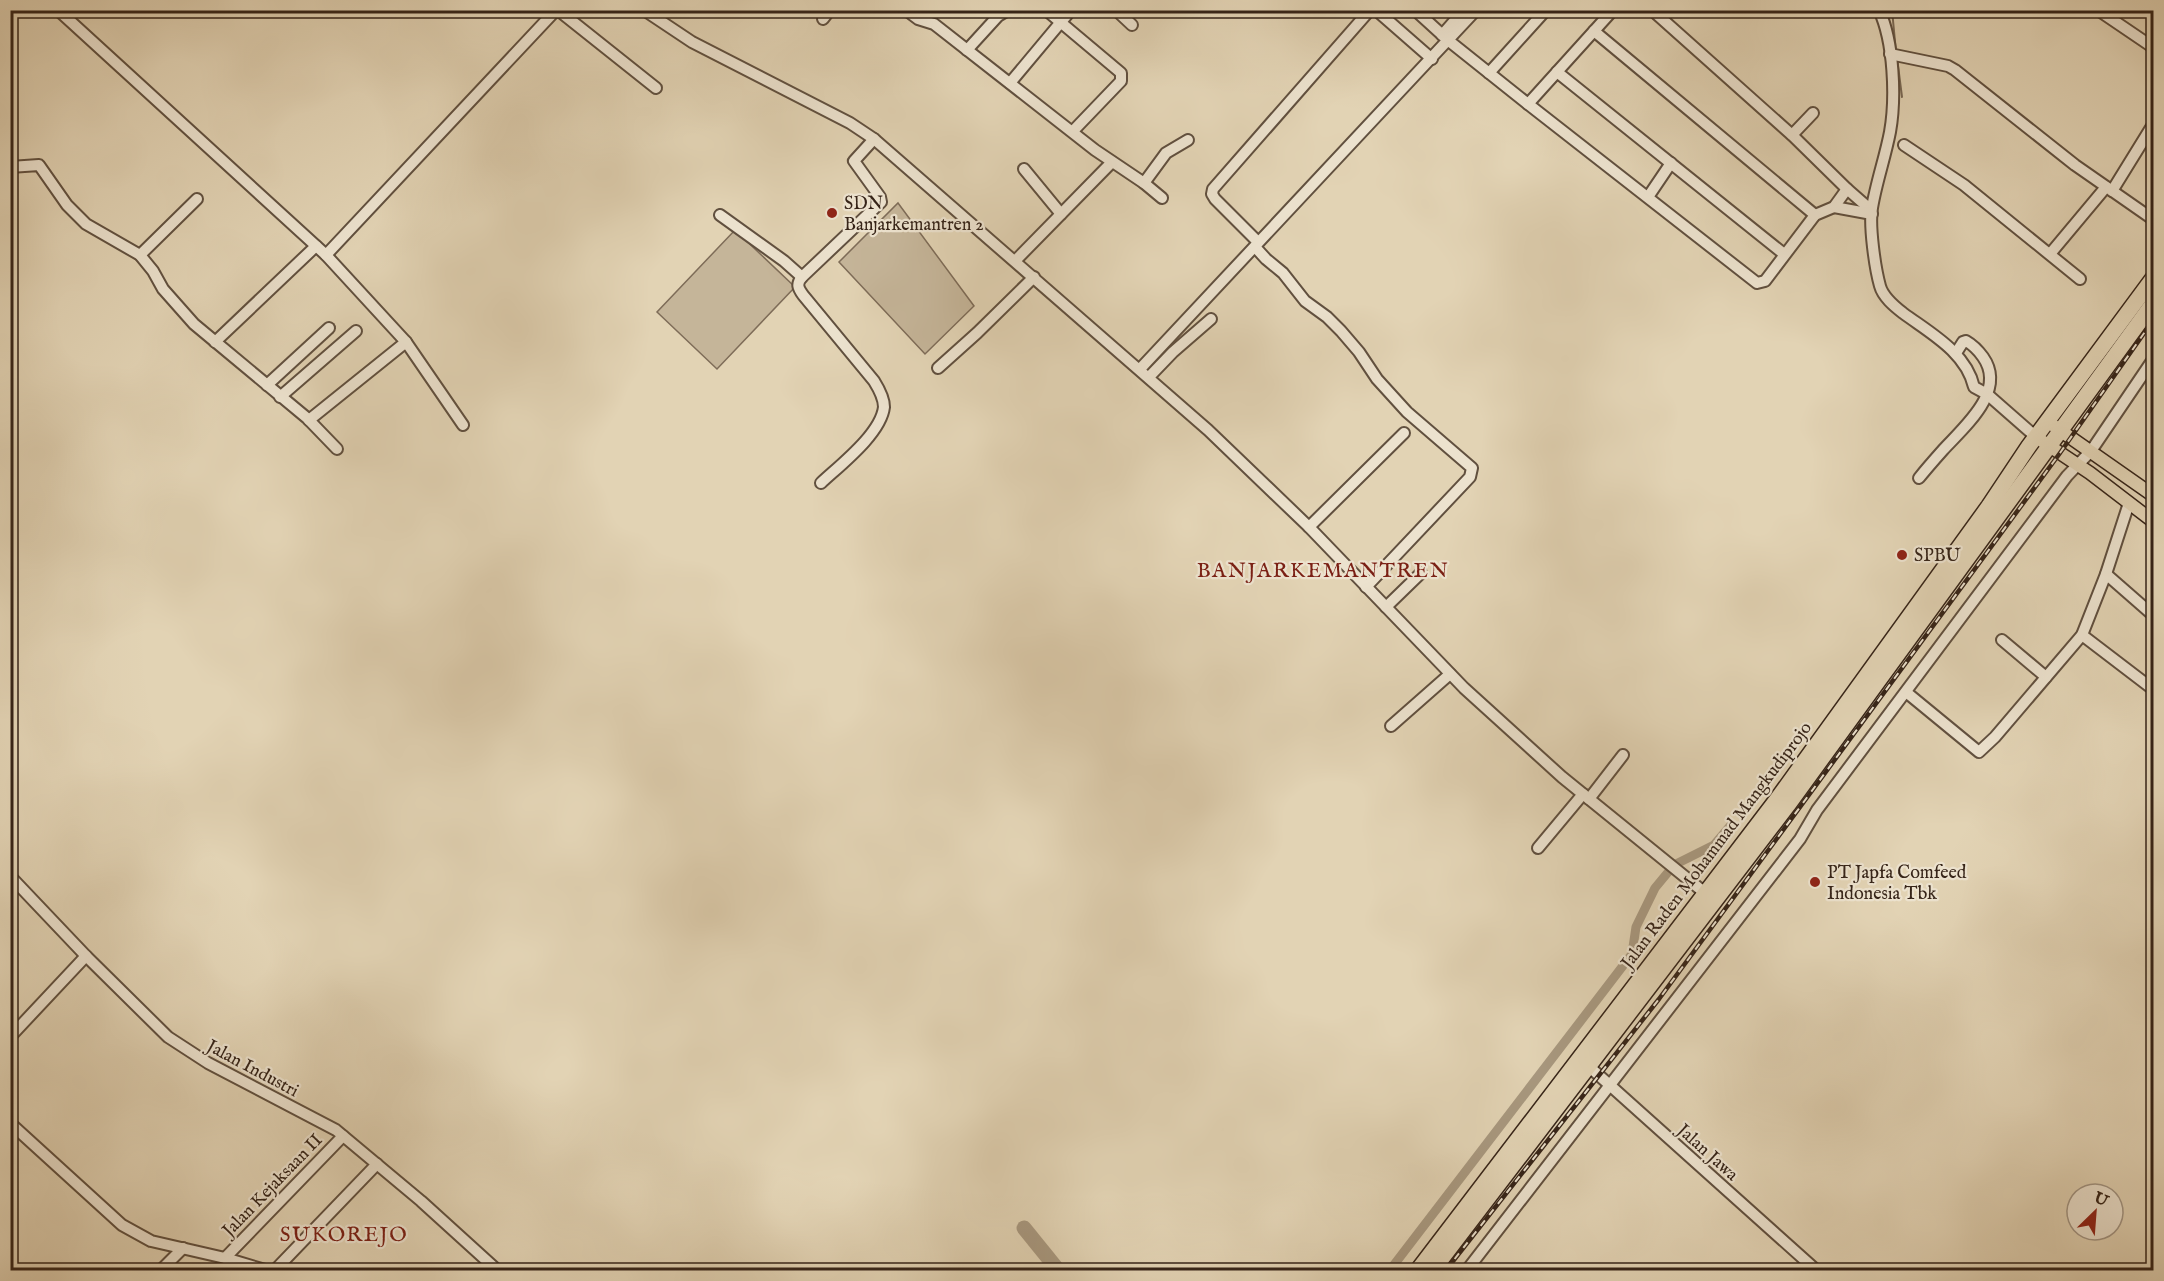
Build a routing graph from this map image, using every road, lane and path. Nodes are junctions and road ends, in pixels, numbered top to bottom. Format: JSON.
{"nodes":[{"id":1,"x":58,"y":10,"type":"edge"},
{"id":2,"x":557,"y":10,"type":"edge"},
{"id":3,"x":644,"y":10,"type":"edge"},
{"id":4,"x":906,"y":10,"type":"edge"},
{"id":5,"x":1008,"y":10,"type":"edge"},
{"id":6,"x":1046,"y":10,"type":"edge"},
{"id":7,"x":1071,"y":10,"type":"edge"},
{"id":8,"x":1116,"y":10,"type":"edge"},
{"id":9,"x":1370,"y":10,"type":"edge"},
{"id":10,"x":1376,"y":10,"type":"edge"},
{"id":11,"x":1415,"y":10,"type":"edge"},
{"id":12,"x":1464,"y":10,"type":"edge"},
{"id":13,"x":1476,"y":10,"type":"edge"},
{"id":14,"x":1546,"y":10,"type":"edge"},
{"id":15,"x":1613,"y":10,"type":"edge"},
{"id":16,"x":1652,"y":10,"type":"edge"},
{"id":17,"x":1880,"y":10,"type":"edge"},
{"id":18,"x":2098,"y":10,"type":"edge"},
{"id":19,"x":1062,"y":22,"type":"junction"},
{"id":20,"x":1132,"y":25,"type":"dead end"},
{"id":21,"x":1594,"y":31,"type":"junction"},
{"id":22,"x":1445,"y":38,"type":"junction"},
{"id":23,"x":2154,"y":48,"type":"edge"},
{"id":24,"x":967,"y":50,"type":"junction"},
{"id":25,"x":1894,"y":55,"type":"junction"},
{"id":26,"x":1432,"y":59,"type":"junction"},
{"id":27,"x":1557,"y":72,"type":"junction"},
{"id":28,"x":1489,"y":73,"type":"junction"},
{"id":29,"x":1010,"y":82,"type":"junction"},
{"id":30,"x":656,"y":88,"type":"dead end"},
{"id":31,"x":1528,"y":104,"type":"junction"},
{"id":32,"x":1813,"y":113,"type":"dead end"},
{"id":33,"x":2154,"y":123,"type":"edge"},
{"id":34,"x":1073,"y":131,"type":"junction"},
{"id":35,"x":1792,"y":135,"type":"junction"},
{"id":36,"x":874,"y":139,"type":"junction"},
{"id":37,"x":1188,"y":140,"type":"dead end"},
{"id":38,"x":1904,"y":145,"type":"dead end"},
{"id":39,"x":1112,"y":162,"type":"junction"},
{"id":40,"x":1671,"y":163,"type":"junction"},
{"id":41,"x":10,"y":167,"type":"edge"},
{"id":42,"x":1024,"y":169,"type":"dead end"},
{"id":43,"x":1144,"y":183,"type":"junction"},
{"id":44,"x":1847,"y":189,"type":"junction"},
{"id":45,"x":2109,"y":189,"type":"junction"},
{"id":46,"x":1648,"y":197,"type":"junction"},
{"id":47,"x":1162,"y":198,"type":"dead end"},
{"id":48,"x":197,"y":199,"type":"dead end"},
{"id":49,"x":1834,"y":207,"type":"junction"},
{"id":50,"x":1872,"y":212,"type":"junction"},
{"id":51,"x":1061,"y":214,"type":"junction"},
{"id":52,"x":720,"y":215,"type":"dead end"},
{"id":53,"x":1815,"y":215,"type":"junction"},
{"id":54,"x":2154,"y":220,"type":"edge"},
{"id":55,"x":1257,"y":245,"type":"junction"},
{"id":56,"x":316,"y":246,"type":"junction"},
{"id":57,"x":1784,"y":254,"type":"junction"},
{"id":58,"x":2050,"y":254,"type":"junction"},
{"id":59,"x":140,"y":255,"type":"junction"},
{"id":60,"x":326,"y":255,"type":"junction"},
{"id":61,"x":1015,"y":261,"type":"junction"},
{"id":62,"x":802,"y":277,"type":"junction"},
{"id":63,"x":1034,"y":277,"type":"junction"},
{"id":64,"x":2154,"y":278,"type":"edge"},
{"id":65,"x":2080,"y":279,"type":"dead end"},
{"id":66,"x":2154,"y":302,"type":"edge"},
{"id":67,"x":1211,"y":319,"type":"dead end"},
{"id":68,"x":328,"y":328,"type":"dead end"},
{"id":69,"x":356,"y":331,"type":"dead end"},
{"id":70,"x":215,"y":342,"type":"junction"},
{"id":71,"x":406,"y":342,"type":"junction"},
{"id":72,"x":1959,"y":349,"type":"junction"},
{"id":73,"x":2154,"y":358,"type":"edge"},
{"id":74,"x":938,"y":368,"type":"dead end"},
{"id":75,"x":1140,"y":369,"type":"junction"},
{"id":76,"x":1149,"y":377,"type":"junction"},
{"id":77,"x":267,"y":385,"type":"junction"},
{"id":78,"x":1986,"y":390,"type":"junction"},
{"id":79,"x":280,"y":397,"type":"junction"},
{"id":80,"x":309,"y":420,"type":"junction"},
{"id":81,"x":464,"y":425,"type":"dead end"},
{"id":82,"x":2054,"y":426,"type":"junction"},
{"id":83,"x":1404,"y":433,"type":"dead end"},
{"id":84,"x":2042,"y":441,"type":"junction"},
{"id":85,"x":337,"y":449,"type":"dead end"},
{"id":86,"x":2091,"y":451,"type":"junction"},
{"id":87,"x":2079,"y":465,"type":"junction"},
{"id":88,"x":1919,"y":478,"type":"dead end"},
{"id":89,"x":821,"y":483,"type":"dead end"},
{"id":90,"x":2154,"y":496,"type":"edge"},
{"id":91,"x":2129,"y":503,"type":"junction"},
{"id":92,"x":2154,"y":522,"type":"edge"},
{"id":93,"x":1309,"y":526,"type":"junction"},
{"id":94,"x":1421,"y":573,"type":"dead end"},
{"id":95,"x":2106,"y":574,"type":"junction"},
{"id":96,"x":1365,"y":587,"type":"junction"},
{"id":97,"x":1386,"y":607,"type":"junction"},
{"id":98,"x":2154,"y":616,"type":"edge"},
{"id":99,"x":2082,"y":635,"type":"junction"},
{"id":100,"x":2002,"y":640,"type":"dead end"},
{"id":101,"x":1450,"y":674,"type":"junction"},
{"id":102,"x":2046,"y":677,"type":"junction"},
{"id":103,"x":2154,"y":690,"type":"edge"},
{"id":104,"x":1906,"y":692,"type":"junction"},
{"id":105,"x":1390,"y":726,"type":"dead end"},
{"id":106,"x":1623,"y":755,"type":"dead end"},
{"id":107,"x":1586,"y":796,"type":"junction"},
{"id":108,"x":1538,"y":848,"type":"dead end"},
{"id":109,"x":10,"y":876,"type":"edge"},
{"id":110,"x":1706,"y":894,"type":"junction"},
{"id":111,"x":86,"y":956,"type":"junction"},
{"id":112,"x":10,"y":1037,"type":"edge"},
{"id":113,"x":1584,"y":1062,"type":"junction"},
{"id":114,"x":1610,"y":1084,"type":"junction"},
{"id":115,"x":10,"y":1123,"type":"edge"},
{"id":116,"x":344,"y":1136,"type":"junction"},
{"id":117,"x":377,"y":1164,"type":"junction"},
{"id":118,"x":183,"y":1248,"type":"junction"},
{"id":119,"x":225,"y":1258,"type":"junction"},
{"id":120,"x":493,"y":1269,"type":"edge"},
{"id":121,"x":161,"y":1270,"type":"edge"},
{"id":122,"x":265,"y":1270,"type":"edge"},
{"id":123,"x":275,"y":1270,"type":"edge"},
{"id":124,"x":1418,"y":1270,"type":"edge"},
{"id":125,"x":1432,"y":1270,"type":"edge"},
{"id":126,"x":1467,"y":1270,"type":"edge"},
{"id":127,"x":1816,"y":1270,"type":"edge"}],
"edges":[{"from":1,"to":56,"type":"street"},
{"from":2,"to":30,"type":"street"},
{"from":2,"to":60,"type":"street"},
{"from":3,"to":36,"type":"street"},
{"from":4,"to":24,"type":"street"},
{"from":5,"to":24,"type":"street"},
{"from":6,"to":19,"type":"street"},
{"from":7,"to":19,"type":"street"},
{"from":8,"to":20,"type":"street"},
{"from":9,"to":55,"type":"street"},
{"from":10,"to":26,"type":"street"},
{"from":11,"to":22,"type":"street"},
{"from":12,"to":22,"type":"street"},
{"from":13,"to":22,"type":"street"},
{"from":14,"to":28,"type":"street"},
{"from":15,"to":21,"type":"street"},
{"from":16,"to":35,"type":"street"},
{"from":17,"to":25,"type":"street"},
{"from":18,"to":23,"type":"street"},
{"from":19,"to":29,"type":"street"},
{"from":19,"to":34,"type":"street"},
{"from":21,"to":27,"type":"street"},
{"from":21,"to":53,"type":"street"},
{"from":22,"to":26,"type":"street"},
{"from":22,"to":28,"type":"street"},
{"from":24,"to":29,"type":"street"},
{"from":25,"to":45,"type":"street"},
{"from":25,"to":50,"type":"street"},
{"from":26,"to":55,"type":"street"},
{"from":27,"to":31,"type":"street"},
{"from":27,"to":40,"type":"street"},
{"from":28,"to":31,"type":"street"},
{"from":29,"to":34,"type":"street"},
{"from":31,"to":46,"type":"street"},
{"from":32,"to":35,"type":"street"},
{"from":33,"to":45,"type":"street"},
{"from":34,"to":39,"type":"street"},
{"from":35,"to":44,"type":"street"},
{"from":36,"to":61,"type":"street"},
{"from":36,"to":62,"type":"street"},
{"from":37,"to":43,"type":"street"},
{"from":38,"to":58,"type":"street"},
{"from":39,"to":43,"type":"street"},
{"from":39,"to":51,"type":"street"},
{"from":40,"to":46,"type":"street"},
{"from":40,"to":57,"type":"street"},
{"from":41,"to":59,"type":"street"},
{"from":42,"to":51,"type":"street"},
{"from":43,"to":47,"type":"street"},
{"from":44,"to":49,"type":"street"},
{"from":44,"to":50,"type":"street"},
{"from":45,"to":54,"type":"street"},
{"from":45,"to":58,"type":"street"},
{"from":46,"to":57,"type":"street"},
{"from":48,"to":59,"type":"street"},
{"from":49,"to":50,"type":"street"},
{"from":49,"to":53,"type":"street"},
{"from":50,"to":72,"type":"street"},
{"from":51,"to":61,"type":"street"},
{"from":52,"to":62,"type":"street"},
{"from":53,"to":57,"type":"street"},
{"from":55,"to":75,"type":"street"},
{"from":55,"to":96,"type":"street"},
{"from":56,"to":60,"type":"street"},
{"from":56,"to":70,"type":"street"},
{"from":58,"to":65,"type":"street"},
{"from":59,"to":70,"type":"street"},
{"from":60,"to":71,"type":"street"},
{"from":61,"to":63,"type":"street"},
{"from":62,"to":89,"type":"street"},
{"from":63,"to":74,"type":"street"},
{"from":63,"to":75,"type":"street"},
{"from":64,"to":82,"type":"highway"},
{"from":66,"to":82,"type":"highway"},
{"from":67,"to":76,"type":"street"},
{"from":68,"to":77,"type":"street"},
{"from":69,"to":79,"type":"street"},
{"from":70,"to":77,"type":"street"},
{"from":71,"to":80,"type":"street"},
{"from":71,"to":81,"type":"street"},
{"from":72,"to":78,"type":"street"},
{"from":72,"to":78,"type":"street"},
{"from":73,"to":86,"type":"street"},
{"from":75,"to":76,"type":"street"},
{"from":76,"to":93,"type":"street"},
{"from":77,"to":79,"type":"street"},
{"from":78,"to":84,"type":"street"},
{"from":78,"to":88,"type":"street"},
{"from":79,"to":80,"type":"street"},
{"from":80,"to":85,"type":"street"},
{"from":82,"to":84,"type":"highway"},
{"from":82,"to":86,"type":"main road"},
{"from":83,"to":93,"type":"street"},
{"from":84,"to":87,"type":"main road"},
{"from":84,"to":110,"type":"highway","name":"Jalan Raden Mohammad Mangkudiprojo"},
{"from":84,"to":113,"type":"highway","name":"Jalan Raden Mohammad Mangkudiprojo"},
{"from":86,"to":87,"type":"street"},
{"from":86,"to":90,"type":"main road"},
{"from":87,"to":91,"type":"main road"},
{"from":87,"to":104,"type":"street"},
{"from":91,"to":92,"type":"main road"},
{"from":91,"to":95,"type":"street"},
{"from":93,"to":96,"type":"street"},
{"from":94,"to":97,"type":"street"},
{"from":95,"to":98,"type":"street"},
{"from":95,"to":99,"type":"street"},
{"from":96,"to":97,"type":"street"},
{"from":97,"to":101,"type":"street"},
{"from":99,"to":102,"type":"street"},
{"from":99,"to":103,"type":"street"},
{"from":100,"to":102,"type":"street"},
{"from":101,"to":105,"type":"street"},
{"from":101,"to":107,"type":"street"},
{"from":102,"to":104,"type":"street"},
{"from":104,"to":114,"type":"street"},
{"from":106,"to":107,"type":"street"},
{"from":107,"to":108,"type":"street"},
{"from":107,"to":110,"type":"street"},
{"from":109,"to":111,"type":"street","name":"Jalan Industri"},
{"from":110,"to":113,"type":"highway","name":"Jalan Raden Mohammad Mangkudiprojo"},
{"from":111,"to":112,"type":"street"},
{"from":111,"to":116,"type":"street","name":"Jalan Industri"},
{"from":113,"to":114,"type":"street","name":"Jalan Jawa"},
{"from":113,"to":124,"type":"highway","name":"Jalan Raden Mohammad Mangkudiprojo"},
{"from":113,"to":125,"type":"highway","name":"Jalan Raden Mohammad Mangkudiprojo"},
{"from":114,"to":126,"type":"street"},
{"from":114,"to":127,"type":"street","name":"Jalan Jawa"},
{"from":115,"to":118,"type":"street"},
{"from":116,"to":117,"type":"street","name":"Jalan Industri"},
{"from":116,"to":119,"type":"street","name":"Jalan Kejaksaan II"},
{"from":117,"to":120,"type":"street","name":"Jalan Industri"},
{"from":117,"to":123,"type":"street"},
{"from":118,"to":119,"type":"street"},
{"from":118,"to":121,"type":"street"},
{"from":119,"to":122,"type":"street"}]}
